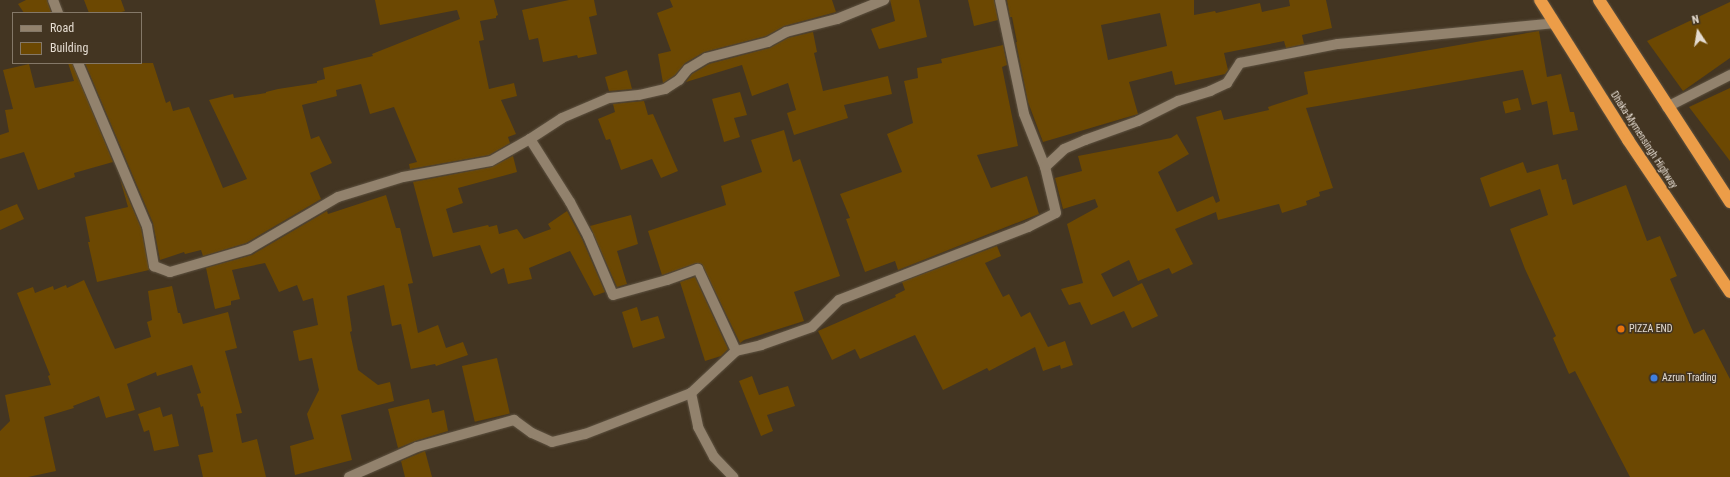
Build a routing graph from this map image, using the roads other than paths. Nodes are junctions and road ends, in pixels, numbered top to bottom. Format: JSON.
{"nodes":[{"id":1,"x":53,"y":0,"type":"edge"},
{"id":2,"x":884,"y":0,"type":"edge"},
{"id":3,"x":1000,"y":0,"type":"edge"},
{"id":4,"x":1540,"y":0,"type":"edge"},
{"id":5,"x":1598,"y":0,"type":"edge"},
{"id":6,"x":58,"y":12,"type":"edge"},
{"id":7,"x":1555,"y":23,"type":"junction"},
{"id":8,"x":78,"y":64,"type":"edge"},
{"id":9,"x":1730,"y":75,"type":"edge"},
{"id":10,"x":1667,"y":107,"type":"junction"},
{"id":11,"x":530,"y":139,"type":"junction"},
{"id":12,"x":1045,"y":167,"type":"junction"},
{"id":13,"x":1730,"y":202,"type":"edge"},
{"id":14,"x":1730,"y":292,"type":"edge"},
{"id":15,"x":736,"y":351,"type":"junction"},
{"id":16,"x":691,"y":393,"type":"junction"},
{"id":17,"x":350,"y":477,"type":"edge"},
{"id":18,"x":733,"y":477,"type":"edge"}],
"edges":[{"from":1,"to":6,"type":"street"},
{"from":2,"to":11,"type":"street"},
{"from":3,"to":12,"type":"street"},
{"from":4,"to":7,"type":"highway","name":"Dhaka-Mymensingh Highway"},
{"from":5,"to":10,"type":"highway"},
{"from":7,"to":12,"type":"street"},
{"from":7,"to":14,"type":"highway","name":"Dhaka-Mymensingh Highway"},
{"from":8,"to":11,"type":"street"},
{"from":9,"to":10,"type":"street"},
{"from":10,"to":13,"type":"highway"},
{"from":11,"to":15,"type":"street"},
{"from":12,"to":15,"type":"street"},
{"from":15,"to":16,"type":"street"},
{"from":16,"to":17,"type":"street"},
{"from":16,"to":18,"type":"street"}]}
